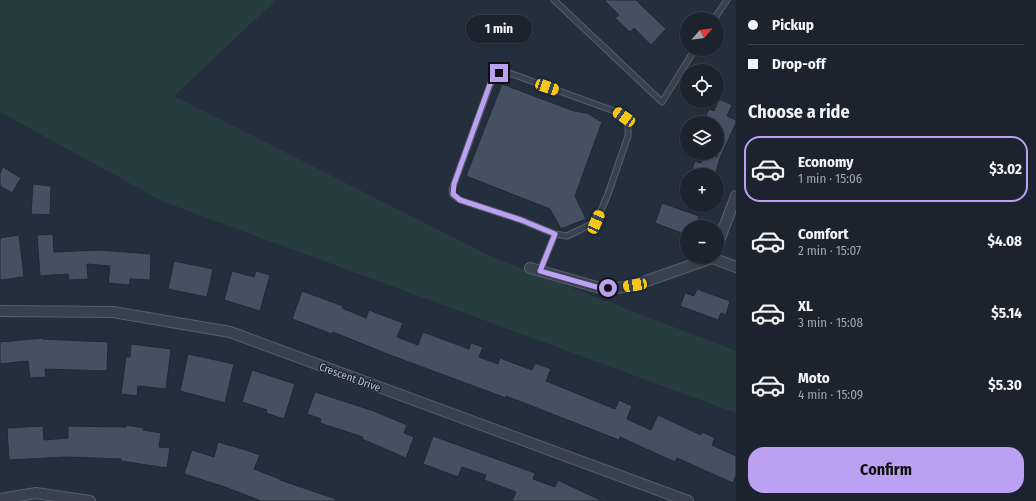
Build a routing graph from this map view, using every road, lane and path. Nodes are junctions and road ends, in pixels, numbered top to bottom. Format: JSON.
{"nodes":[{"id":1,"x":554,"y":0,"type":"edge"},
{"id":2,"x":727,"y":0,"type":"edge"},
{"id":3,"x":719,"y":12,"type":"edge"},
{"id":4,"x":691,"y":56,"type":"edge"},
{"id":5,"x":736,"y":196,"type":"edge"},
{"id":6,"x":724,"y":228,"type":"edge"},
{"id":7,"x":555,"y":234,"type":"junction"},
{"id":8,"x":724,"y":262,"type":"edge"},
{"id":9,"x":696,"y":264,"type":"edge"},
{"id":10,"x":736,"y":267,"type":"edge"},
{"id":11,"x":530,"y":268,"type":"dead end"},
{"id":12,"x":540,"y":271,"type":"junction"},
{"id":13,"x":0,"y":311,"type":"edge"},
{"id":14,"x":0,"y":499,"type":"edge"},
{"id":15,"x":90,"y":501,"type":"edge"},
{"id":16,"x":688,"y":501,"type":"edge"}],
"edges":[{"from":1,"to":4,"type":"lane"},
{"from":2,"to":3,"type":"lane"},
{"from":5,"to":6,"type":"street"},
{"from":7,"to":7,"type":"lane"},
{"from":7,"to":12,"type":"lane"},
{"from":8,"to":10,"type":"street"},
{"from":9,"to":12,"type":"street"},
{"from":11,"to":12,"type":"street"},
{"from":13,"to":16,"type":"street","name":"Crescent Drive"},
{"from":14,"to":15,"type":"street"}]}
